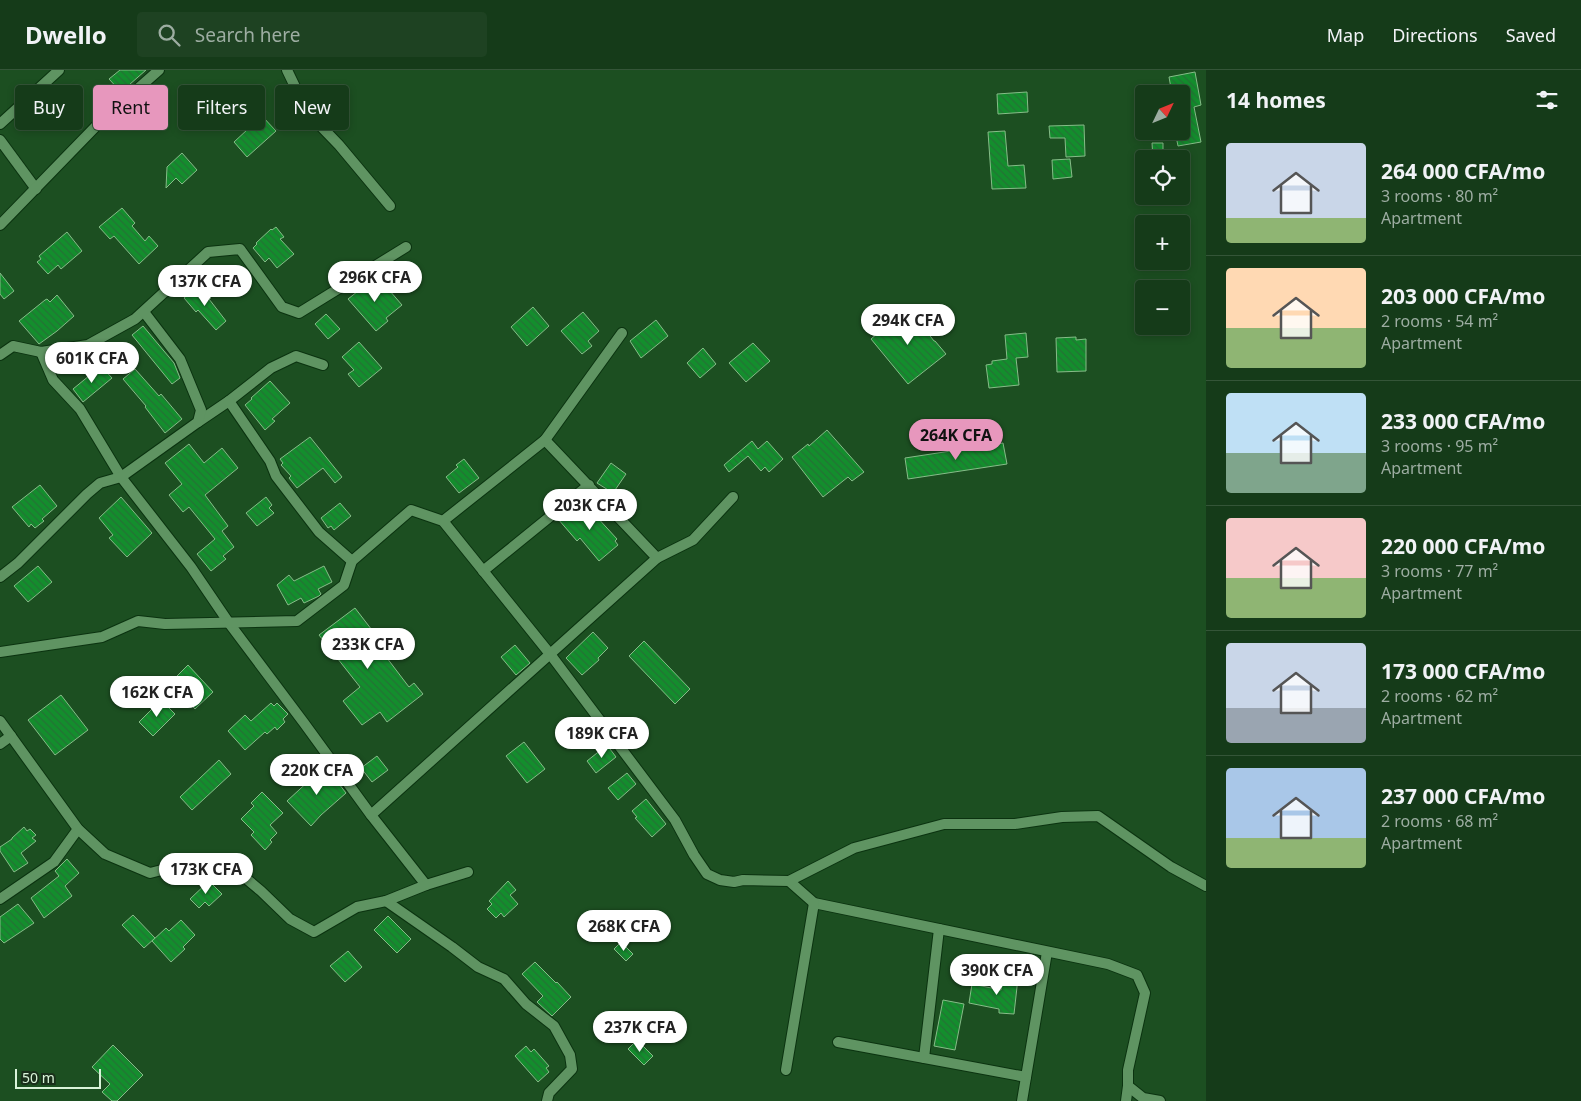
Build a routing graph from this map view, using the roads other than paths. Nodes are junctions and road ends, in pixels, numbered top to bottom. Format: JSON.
{"nodes":[{"id":1,"x":58,"y":70,"type":"edge"},
{"id":2,"x":159,"y":70,"type":"edge"},
{"id":3,"x":287,"y":70,"type":"edge"},
{"id":4,"x":0,"y":124,"type":"edge"},
{"id":5,"x":0,"y":140,"type":"edge"},
{"id":6,"x":36,"y":189,"type":"junction"},
{"id":7,"x":390,"y":206,"type":"dead end"},
{"id":8,"x":0,"y":225,"type":"edge"},
{"id":9,"x":406,"y":247,"type":"dead end"},
{"id":10,"x":144,"y":312,"type":"junction"},
{"id":11,"x":622,"y":333,"type":"dead end"},
{"id":12,"x":41,"y":352,"type":"junction"},
{"id":13,"x":0,"y":355,"type":"edge"},
{"id":14,"x":323,"y":365,"type":"dead end"},
{"id":15,"x":229,"y":401,"type":"junction"},
{"id":16,"x":198,"y":422,"type":"junction"},
{"id":17,"x":545,"y":440,"type":"junction"},
{"id":18,"x":120,"y":477,"type":"junction"},
{"id":19,"x":589,"y":485,"type":"junction"},
{"id":20,"x":733,"y":496,"type":"dead end"},
{"id":21,"x":443,"y":521,"type":"junction"},
{"id":22,"x":657,"y":558,"type":"junction"},
{"id":23,"x":352,"y":561,"type":"junction"},
{"id":24,"x":484,"y":571,"type":"junction"},
{"id":25,"x":0,"y":577,"type":"edge"},
{"id":26,"x":229,"y":623,"type":"junction"},
{"id":27,"x":0,"y":652,"type":"edge"},
{"id":28,"x":550,"y":654,"type":"junction"},
{"id":29,"x":0,"y":721,"type":"edge"},
{"id":30,"x":11,"y":736,"type":"junction"},
{"id":31,"x":0,"y":744,"type":"edge"},
{"id":32,"x":371,"y":815,"type":"junction"},
{"id":33,"x":78,"y":829,"type":"junction"},
{"id":34,"x":468,"y":872,"type":"dead end"},
{"id":35,"x":788,"y":881,"type":"junction"},
{"id":36,"x":426,"y":885,"type":"junction"},
{"id":37,"x":1206,"y":886,"type":"edge"},
{"id":38,"x":0,"y":899,"type":"edge"},
{"id":39,"x":386,"y":901,"type":"junction"},
{"id":40,"x":814,"y":904,"type":"junction"},
{"id":41,"x":940,"y":929,"type":"junction"},
{"id":42,"x":1047,"y":952,"type":"junction"},
{"id":43,"x":838,"y":1042,"type":"dead end"},
{"id":44,"x":924,"y":1058,"type":"junction"},
{"id":45,"x":786,"y":1070,"type":"dead end"},
{"id":46,"x":1026,"y":1077,"type":"junction"},
{"id":47,"x":1128,"y":1086,"type":"junction"},
{"id":48,"x":547,"y":1101,"type":"edge"},
{"id":49,"x":1022,"y":1101,"type":"edge"},
{"id":50,"x":1126,"y":1101,"type":"edge"},
{"id":51,"x":1160,"y":1101,"type":"edge"}],
"edges":[{"from":1,"to":4,"type":"street"},
{"from":2,"to":6,"type":"street"},
{"from":3,"to":7,"type":"street"},
{"from":5,"to":6,"type":"street"},
{"from":6,"to":8,"type":"street"},
{"from":9,"to":10,"type":"street"},
{"from":10,"to":12,"type":"street"},
{"from":10,"to":16,"type":"street"},
{"from":11,"to":17,"type":"street"},
{"from":12,"to":13,"type":"street"},
{"from":12,"to":18,"type":"street"},
{"from":14,"to":15,"type":"street"},
{"from":15,"to":16,"type":"street"},
{"from":15,"to":23,"type":"street"},
{"from":16,"to":18,"type":"street"},
{"from":17,"to":19,"type":"street"},
{"from":17,"to":21,"type":"street"},
{"from":18,"to":25,"type":"street"},
{"from":18,"to":26,"type":"street"},
{"from":19,"to":22,"type":"street"},
{"from":19,"to":24,"type":"street"},
{"from":20,"to":22,"type":"street"},
{"from":21,"to":23,"type":"street"},
{"from":21,"to":24,"type":"street"},
{"from":22,"to":28,"type":"street"},
{"from":23,"to":26,"type":"street"},
{"from":24,"to":28,"type":"street"},
{"from":26,"to":27,"type":"street"},
{"from":26,"to":32,"type":"street"},
{"from":28,"to":32,"type":"street"},
{"from":28,"to":35,"type":"street"},
{"from":29,"to":30,"type":"street"},
{"from":30,"to":31,"type":"street"},
{"from":30,"to":33,"type":"street"},
{"from":32,"to":36,"type":"street"},
{"from":33,"to":38,"type":"street"},
{"from":33,"to":39,"type":"street"},
{"from":34,"to":36,"type":"street"},
{"from":35,"to":37,"type":"street"},
{"from":35,"to":40,"type":"street"},
{"from":36,"to":39,"type":"street"},
{"from":39,"to":48,"type":"street"},
{"from":40,"to":41,"type":"street"},
{"from":40,"to":45,"type":"street"},
{"from":41,"to":42,"type":"street"},
{"from":41,"to":44,"type":"street"},
{"from":42,"to":46,"type":"street"},
{"from":42,"to":47,"type":"street"},
{"from":43,"to":44,"type":"street"},
{"from":44,"to":46,"type":"street"},
{"from":46,"to":49,"type":"street"},
{"from":47,"to":50,"type":"street"},
{"from":47,"to":51,"type":"street"}]}
